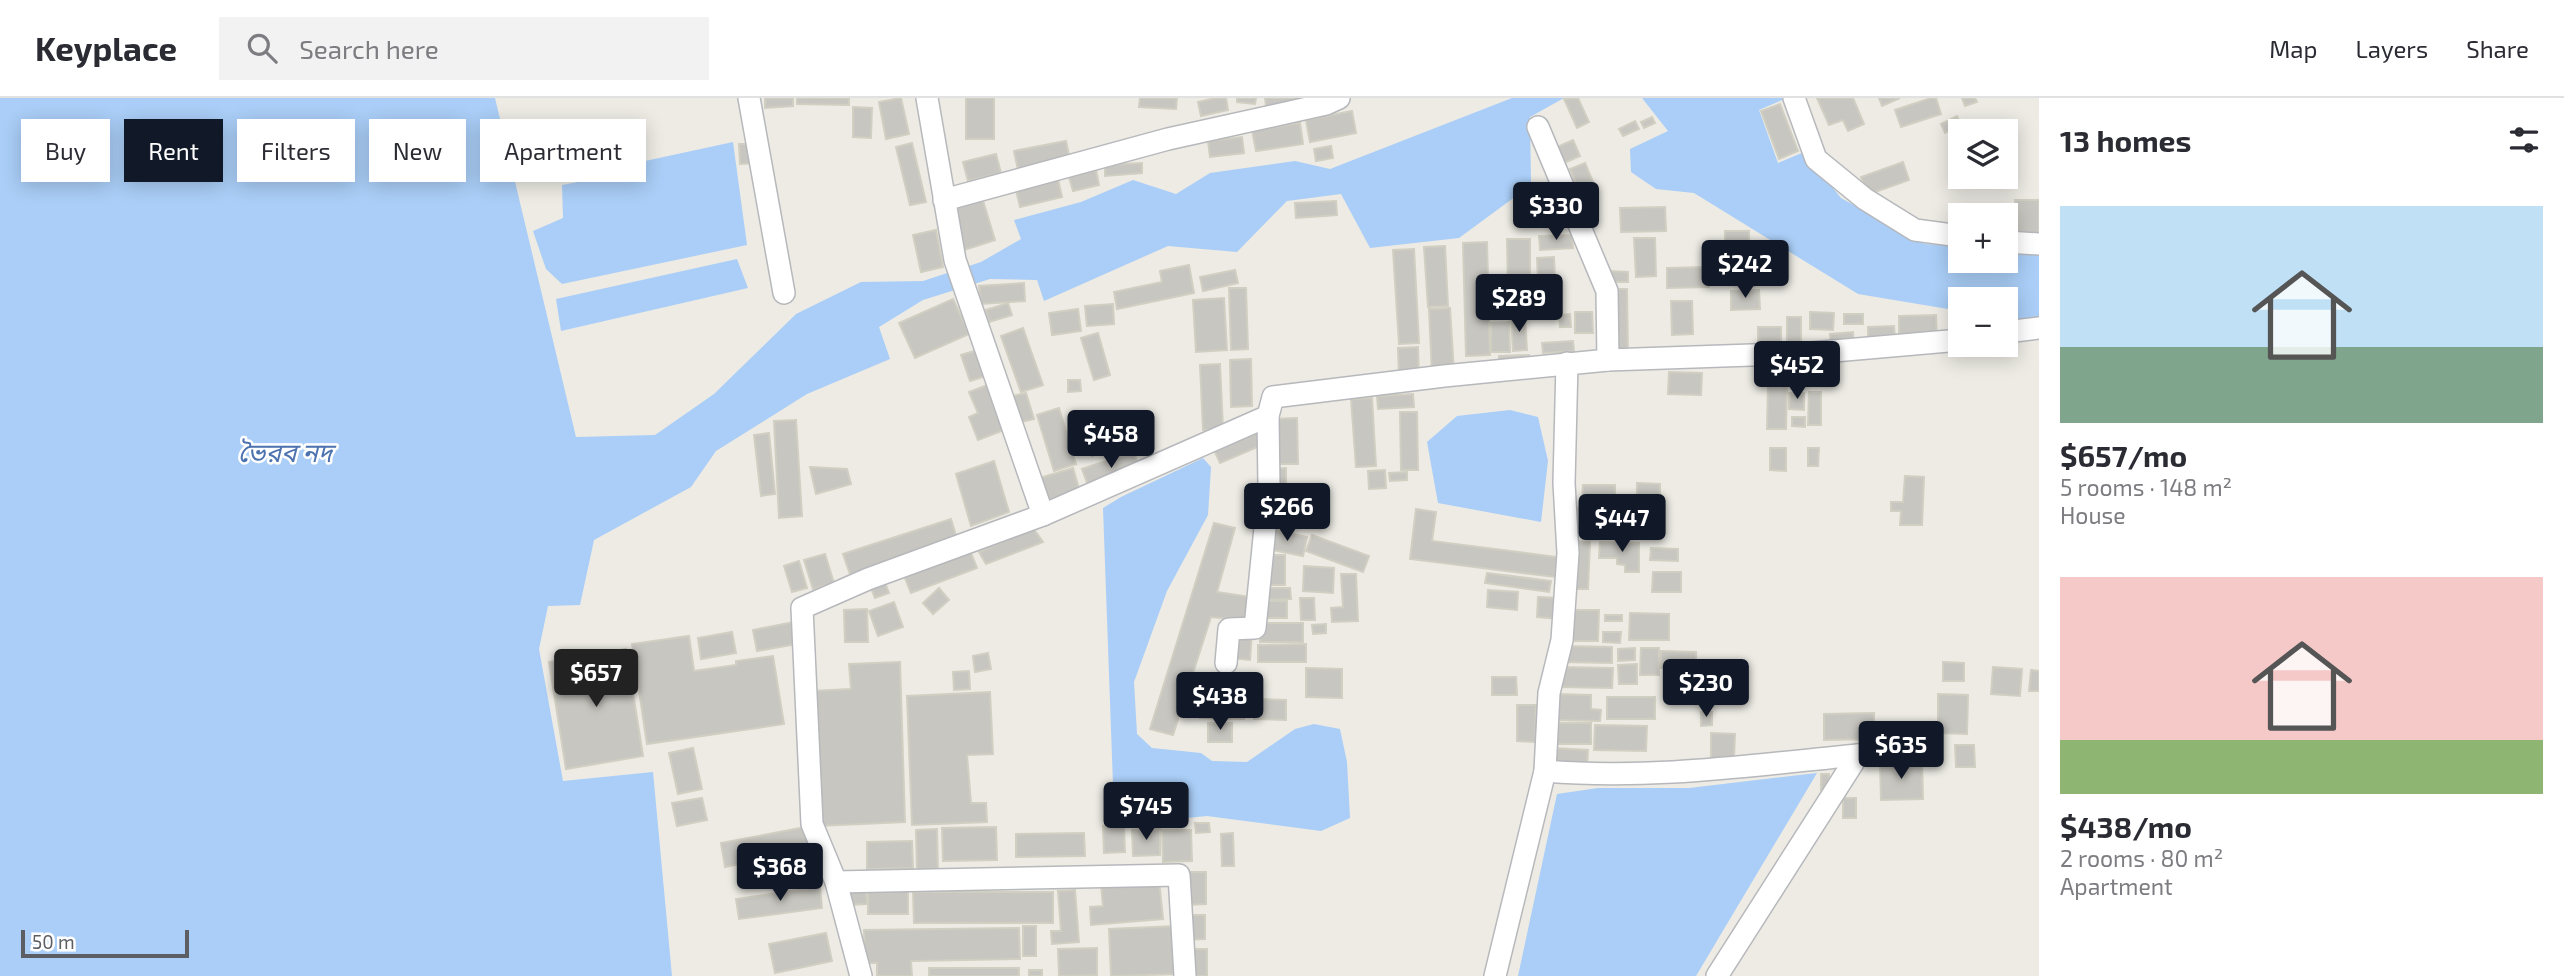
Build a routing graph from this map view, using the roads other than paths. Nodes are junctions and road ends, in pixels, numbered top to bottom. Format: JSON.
{"nodes":[{"id":1,"x":750,"y":98,"type":"edge"},
{"id":2,"x":927,"y":98,"type":"edge"},
{"id":3,"x":1339,"y":98,"type":"edge"},
{"id":4,"x":1794,"y":98,"type":"edge"},
{"id":5,"x":1538,"y":127,"type":"dead end"},
{"id":6,"x":944,"y":200,"type":"junction"},
{"id":7,"x":1948,"y":234,"type":"edge"},
{"id":8,"x":2018,"y":243,"type":"edge"},
{"id":9,"x":2039,"y":244,"type":"edge"},
{"id":10,"x":784,"y":293,"type":"dead end"},
{"id":11,"x":2039,"y":328,"type":"edge"},
{"id":12,"x":2018,"y":331,"type":"edge"},
{"id":13,"x":1948,"y":341,"type":"edge"},
{"id":14,"x":1608,"y":360,"type":"junction"},
{"id":15,"x":1567,"y":363,"type":"junction"},
{"id":16,"x":1268,"y":416,"type":"junction"},
{"id":17,"x":1043,"y":515,"type":"junction"},
{"id":18,"x":1226,"y":663,"type":"dead end"},
{"id":19,"x":1545,"y":771,"type":"junction"},
{"id":20,"x":836,"y":882,"type":"junction"},
{"id":21,"x":860,"y":976,"type":"edge"},
{"id":22,"x":1185,"y":976,"type":"edge"},
{"id":23,"x":1495,"y":976,"type":"edge"},
{"id":24,"x":1717,"y":976,"type":"edge"}],
"edges":[{"from":1,"to":10,"type":"street"},
{"from":2,"to":6,"type":"street"},
{"from":3,"to":6,"type":"street"},
{"from":4,"to":7,"type":"street"},
{"from":5,"to":14,"type":"street"},
{"from":6,"to":17,"type":"street"},
{"from":8,"to":9,"type":"street"},
{"from":11,"to":12,"type":"street"},
{"from":13,"to":14,"type":"street"},
{"from":14,"to":15,"type":"street"},
{"from":15,"to":16,"type":"street"},
{"from":15,"to":19,"type":"street"},
{"from":16,"to":17,"type":"street"},
{"from":16,"to":18,"type":"street"},
{"from":17,"to":20,"type":"street"},
{"from":19,"to":23,"type":"street"},
{"from":19,"to":24,"type":"street"},
{"from":20,"to":21,"type":"street"},
{"from":20,"to":22,"type":"street"}]}
